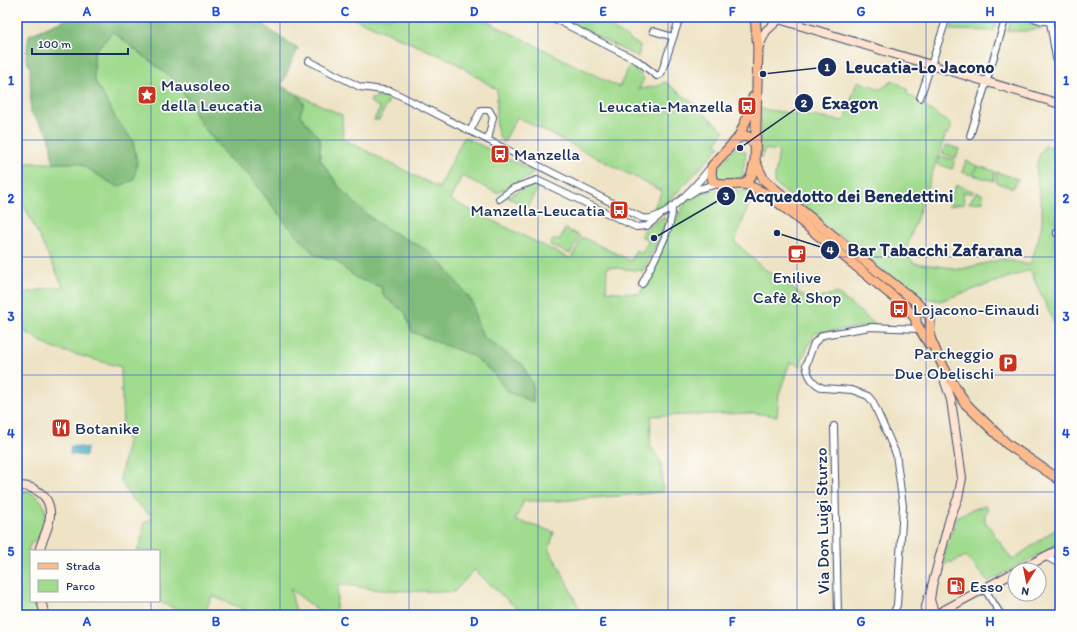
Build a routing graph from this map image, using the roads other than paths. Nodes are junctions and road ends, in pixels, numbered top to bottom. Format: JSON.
{"nodes":[{"id":1,"x":551,"y":17,"type":"edge"},
{"id":2,"x":680,"y":17,"type":"edge"},
{"id":3,"x":755,"y":17,"type":"edge"},
{"id":4,"x":947,"y":17,"type":"edge"},
{"id":5,"x":1006,"y":17,"type":"edge"},
{"id":6,"x":1031,"y":17,"type":"edge"},
{"id":7,"x":1058,"y":17,"type":"edge"},
{"id":8,"x":776,"y":18,"type":"edge"},
{"id":9,"x":1050,"y":22,"type":"junction"},
{"id":10,"x":653,"y":31,"type":"dead end"},
{"id":11,"x":673,"y":37,"type":"junction"},
{"id":12,"x":758,"y":48,"type":"junction"},
{"id":13,"x":309,"y":61,"type":"dead end"},
{"id":14,"x":931,"y":65,"type":"junction"},
{"id":15,"x":1060,"y":81,"type":"edge"},
{"id":16,"x":756,"y":82,"type":"junction"},
{"id":17,"x":986,"y":82,"type":"junction"},
{"id":18,"x":920,"y":98,"type":"dead end"},
{"id":19,"x":1060,"y":104,"type":"edge"},
{"id":20,"x":470,"y":130,"type":"junction"},
{"id":21,"x":970,"y":136,"type":"dead end"},
{"id":22,"x":738,"y":138,"type":"junction"},
{"id":23,"x":488,"y":140,"type":"junction"},
{"id":24,"x":754,"y":144,"type":"junction"},
{"id":25,"x":754,"y":161,"type":"junction"},
{"id":26,"x":712,"y":166,"type":"junction"},
{"id":27,"x":718,"y":184,"type":"junction"},
{"id":28,"x":745,"y":184,"type":"junction"},
{"id":29,"x":682,"y":198,"type":"junction"},
{"id":30,"x":499,"y":199,"type":"dead end"},
{"id":31,"x":672,"y":208,"type":"junction"},
{"id":32,"x":660,"y":215,"type":"junction"},
{"id":33,"x":642,"y":218,"type":"junction"},
{"id":34,"x":633,"y":226,"type":"junction"},
{"id":35,"x":642,"y":284,"type":"dead end"},
{"id":36,"x":923,"y":310,"type":"junction"},
{"id":37,"x":915,"y":318,"type":"junction"},
{"id":38,"x":925,"y":328,"type":"junction"},
{"id":39,"x":945,"y":382,"type":"junction"},
{"id":40,"x":967,"y":405,"type":"junction"},
{"id":41,"x":834,"y":426,"type":"dead end"},
{"id":42,"x":1060,"y":480,"type":"edge"},
{"id":43,"x":17,"y":486,"type":"edge"},
{"id":44,"x":1060,"y":549,"type":"edge"},
{"id":45,"x":39,"y":550,"type":"edge"},
{"id":46,"x":1045,"y":556,"type":"junction"},
{"id":47,"x":1034,"y":562,"type":"edge"},
{"id":48,"x":1060,"y":564,"type":"edge"},
{"id":49,"x":1007,"y":576,"type":"edge"},
{"id":50,"x":932,"y":586,"type":"junction"},
{"id":51,"x":984,"y":588,"type":"junction"},
{"id":52,"x":41,"y":602,"type":"edge"},
{"id":53,"x":46,"y":615,"type":"edge"},
{"id":54,"x":838,"y":615,"type":"edge"},
{"id":55,"x":893,"y":615,"type":"edge"},
{"id":56,"x":924,"y":615,"type":"edge"},
{"id":57,"x":935,"y":615,"type":"edge"},
{"id":58,"x":1001,"y":615,"type":"edge"}],
"edges":[{"from":1,"to":11,"type":"street"},
{"from":2,"to":11,"type":"street"},
{"from":3,"to":12,"type":"main road"},
{"from":4,"to":14,"type":"street"},
{"from":5,"to":17,"type":"street"},
{"from":6,"to":9,"type":"street"},
{"from":7,"to":9,"type":"street"},
{"from":8,"to":12,"type":"main road"},
{"from":8,"to":14,"type":"main road"},
{"from":9,"to":15,"type":"street"},
{"from":10,"to":11,"type":"street"},
{"from":12,"to":16,"type":"main road"},
{"from":13,"to":20,"type":"street"},
{"from":14,"to":17,"type":"main road"},
{"from":14,"to":18,"type":"street"},
{"from":16,"to":22,"type":"main road"},
{"from":16,"to":24,"type":"main road"},
{"from":17,"to":19,"type":"main road"},
{"from":17,"to":21,"type":"street"},
{"from":20,"to":23,"type":"street"},
{"from":20,"to":23,"type":"street"},
{"from":22,"to":24,"type":"main road"},
{"from":22,"to":26,"type":"main road"},
{"from":23,"to":33,"type":"street"},
{"from":24,"to":25,"type":"main road"},
{"from":25,"to":28,"type":"main road"},
{"from":25,"to":36,"type":"main road"},
{"from":26,"to":27,"type":"main road"},
{"from":26,"to":29,"type":"street"},
{"from":27,"to":28,"type":"main road"},
{"from":27,"to":29,"type":"street"},
{"from":28,"to":37,"type":"main road"},
{"from":29,"to":31,"type":"street"},
{"from":30,"to":34,"type":"street"},
{"from":31,"to":32,"type":"street"},
{"from":31,"to":35,"type":"street"},
{"from":32,"to":33,"type":"street"},
{"from":32,"to":34,"type":"street"},
{"from":33,"to":34,"type":"street"},
{"from":36,"to":37,"type":"main road"},
{"from":36,"to":38,"type":"main road"},
{"from":37,"to":38,"type":"main road"},
{"from":38,"to":39,"type":"main road"},
{"from":38,"to":40,"type":"main road"},
{"from":38,"to":55,"type":"street"},
{"from":39,"to":40,"type":"main road"},
{"from":39,"to":50,"type":"main road"},
{"from":40,"to":42,"type":"main road"},
{"from":41,"to":54,"type":"street","name":"Via Don Luigi Sturzo"},
{"from":43,"to":45,"type":"main road"},
{"from":44,"to":46,"type":"main road"},
{"from":46,"to":47,"type":"main road"},
{"from":46,"to":48,"type":"street"},
{"from":49,"to":51,"type":"main road"},
{"from":50,"to":56,"type":"main road"},
{"from":50,"to":57,"type":"main road"},
{"from":51,"to":57,"type":"main road"},
{"from":51,"to":58,"type":"street"},
{"from":52,"to":53,"type":"main road"}]}
